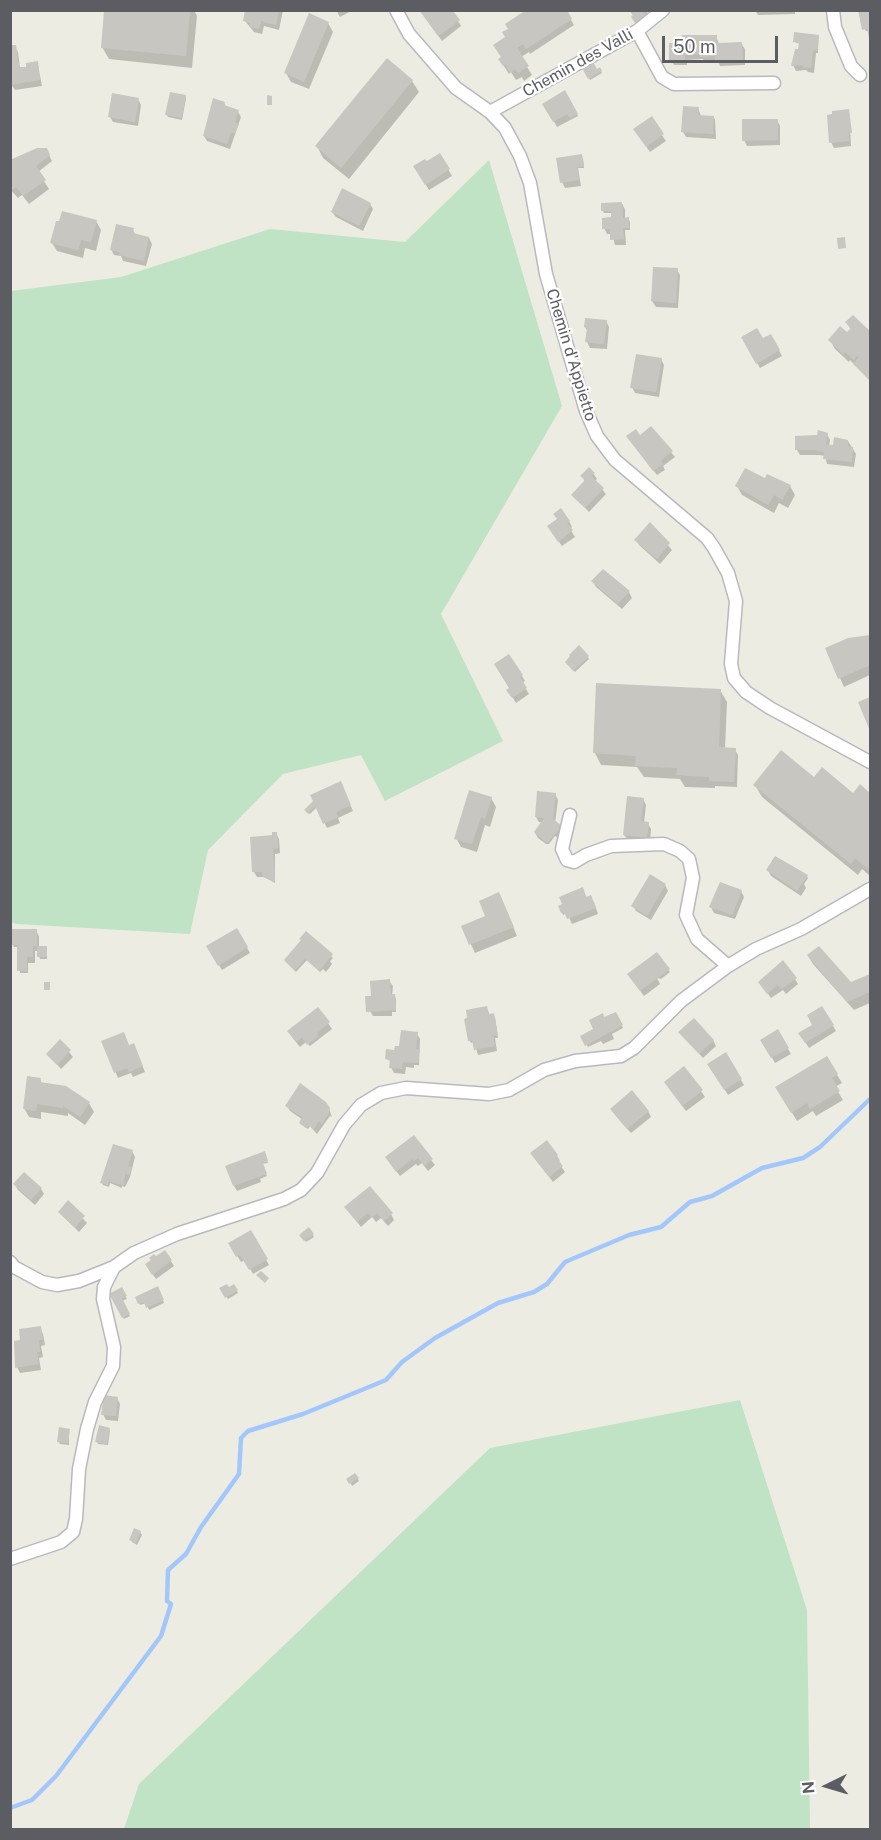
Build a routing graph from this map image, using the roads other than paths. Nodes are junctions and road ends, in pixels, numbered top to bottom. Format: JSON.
{"nodes":[{"id":1,"x":396,"y":10,"type":"edge"},
{"id":2,"x":663,"y":10,"type":"edge"},
{"id":3,"x":833,"y":10,"type":"edge"},
{"id":4,"x":637,"y":32,"type":"junction"},
{"id":5,"x":860,"y":75,"type":"dead end"},
{"id":6,"x":774,"y":83,"type":"dead end"},
{"id":7,"x":490,"y":112,"type":"junction"},
{"id":8,"x":870,"y":762,"type":"edge"},
{"id":9,"x":570,"y":815,"type":"dead end"},
{"id":10,"x":870,"y":889,"type":"edge"},
{"id":11,"x":728,"y":966,"type":"junction"},
{"id":12,"x":10,"y":1262,"type":"edge"},
{"id":13,"x":114,"y":1266,"type":"junction"},
{"id":14,"x":10,"y":1559,"type":"edge"}],
"edges":[{"from":1,"to":7,"type":"street","name":"Chemin d'Appietto"},
{"from":2,"to":4,"type":"street","name":"Chemin des Valli"},
{"from":3,"to":5,"type":"street"},
{"from":4,"to":6,"type":"street"},
{"from":4,"to":7,"type":"street","name":"Chemin des Valli"},
{"from":7,"to":8,"type":"street","name":"Chemin d'Appietto"},
{"from":9,"to":11,"type":"street"},
{"from":10,"to":11,"type":"street"},
{"from":11,"to":13,"type":"street"},
{"from":12,"to":13,"type":"street"},
{"from":13,"to":14,"type":"street"}]}
